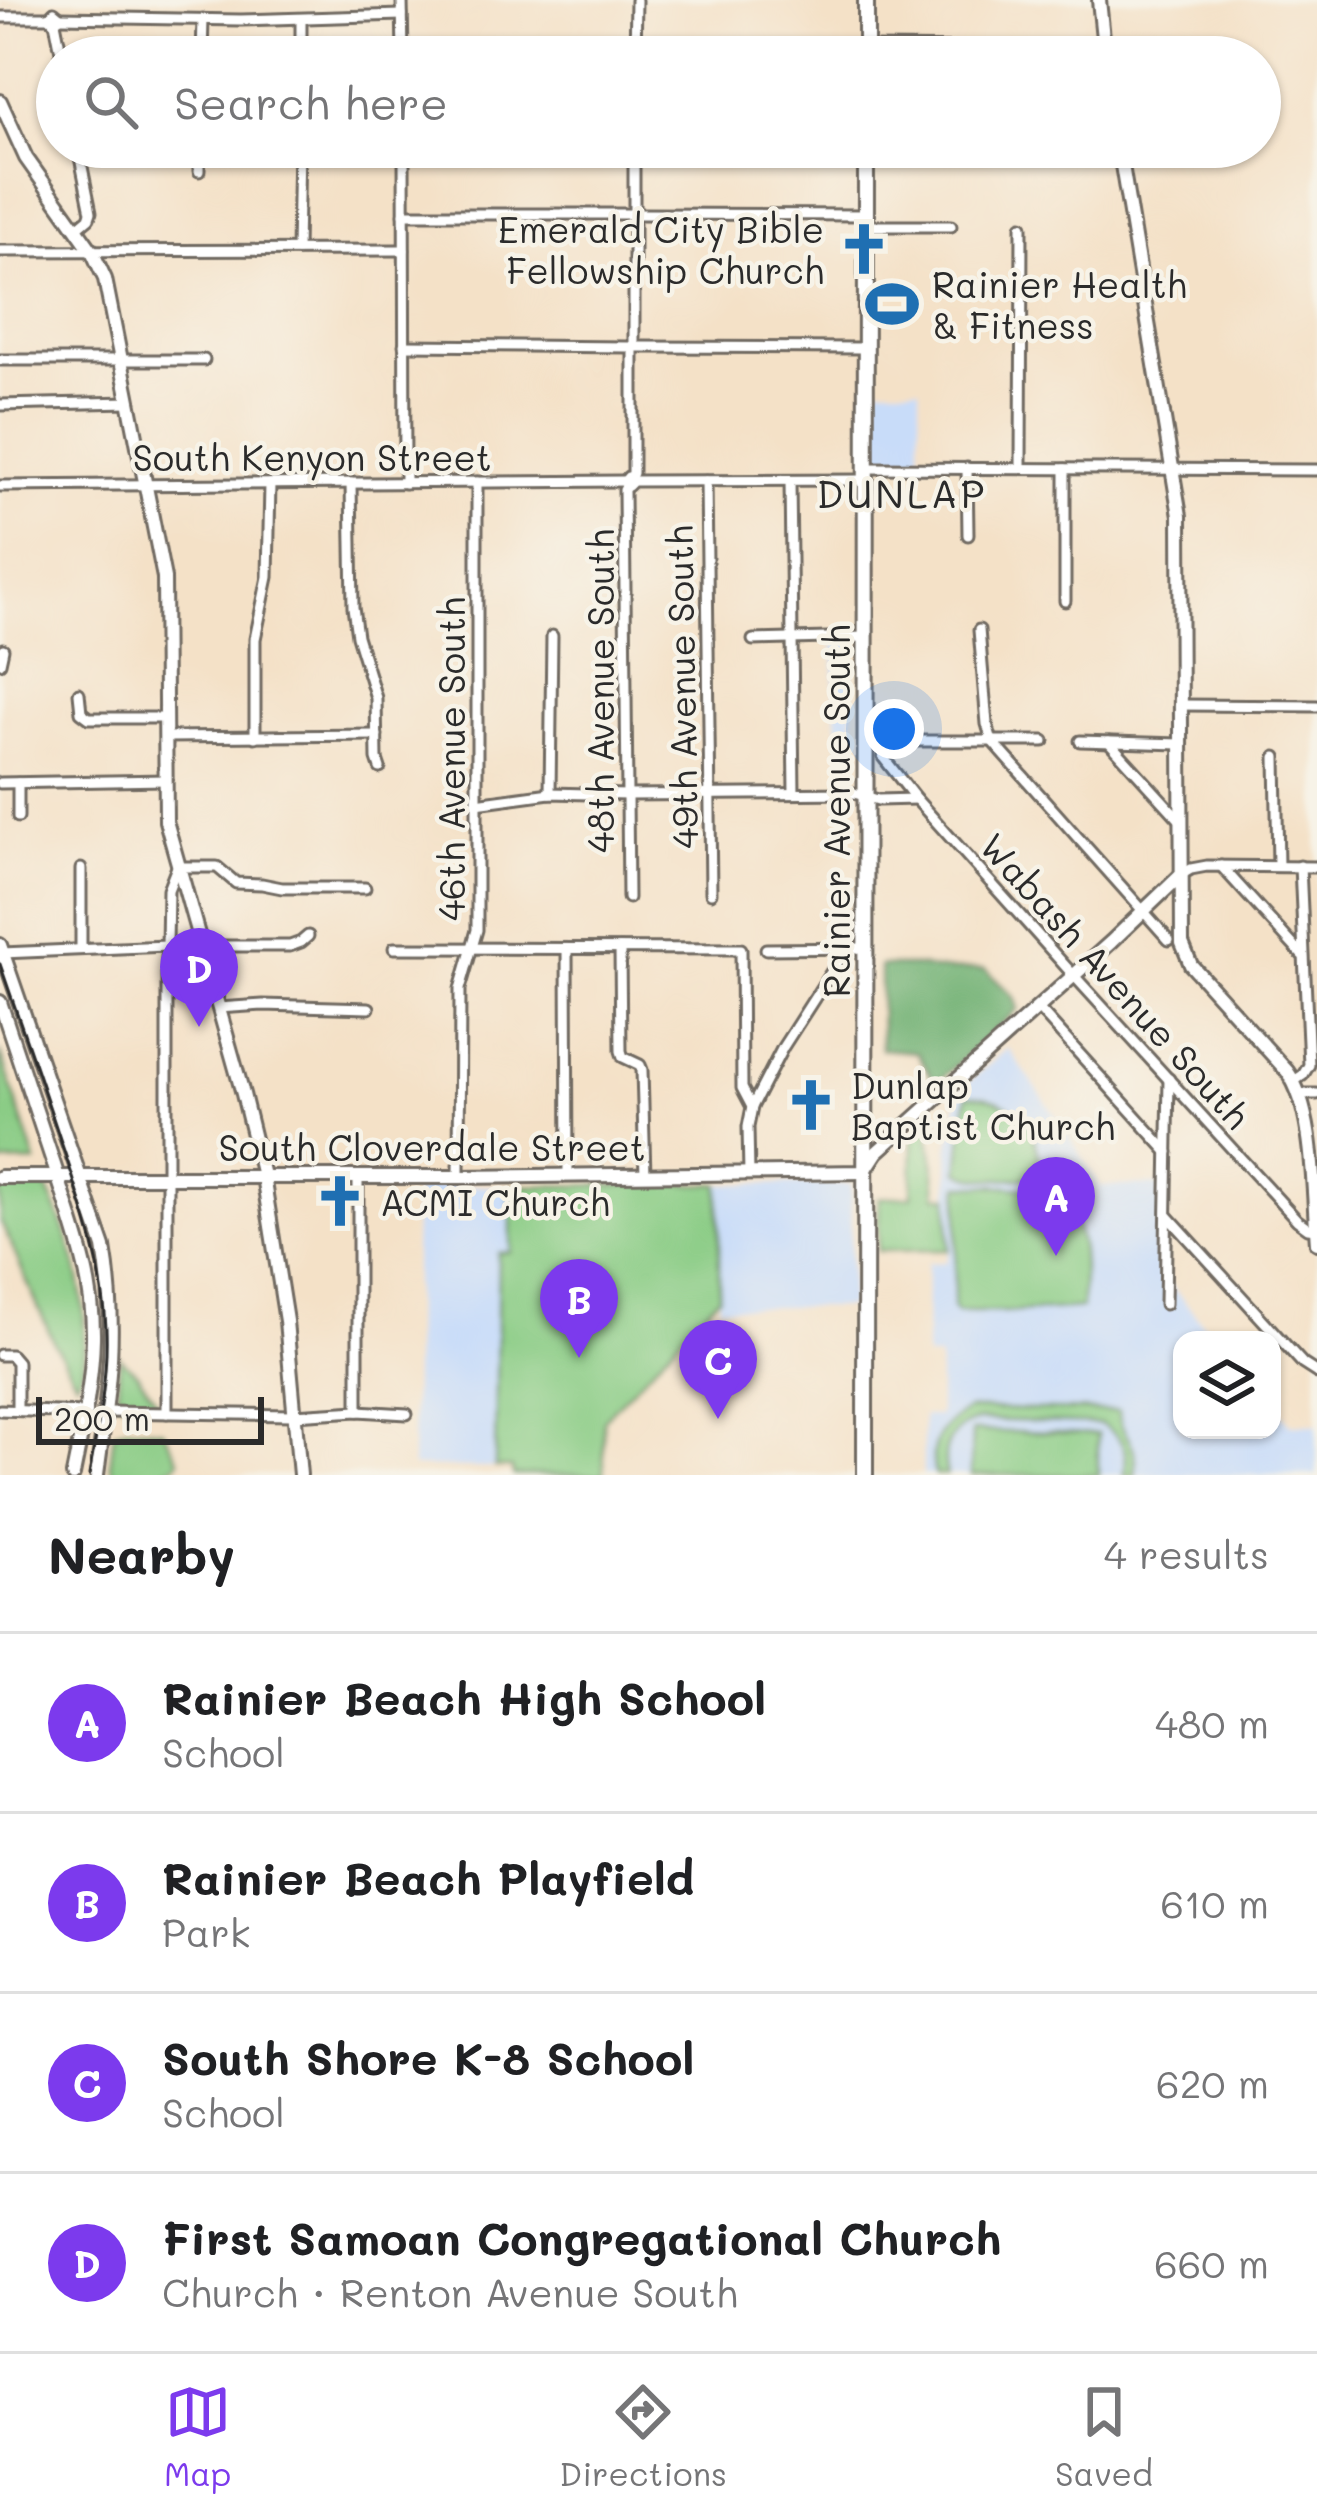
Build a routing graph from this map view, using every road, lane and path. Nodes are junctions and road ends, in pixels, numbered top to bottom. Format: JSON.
{"nodes":[{"id":1,"x":402,"y":0,"type":"edge"},
{"id":2,"x":636,"y":0,"type":"edge"},
{"id":3,"x":866,"y":0,"type":"edge"},
{"id":4,"x":1099,"y":0,"type":"edge"},
{"id":5,"x":55,"y":14,"type":"edge"},
{"id":6,"x":402,"y":15,"type":"junction"},
{"id":7,"x":0,"y":17,"type":"edge"},
{"id":8,"x":203,"y":19,"type":"junction"},
{"id":9,"x":301,"y":19,"type":"junction"},
{"id":10,"x":203,"y":36,"type":"edge"},
{"id":11,"x":301,"y":36,"type":"edge"},
{"id":12,"x":402,"y":36,"type":"edge"},
{"id":13,"x":635,"y":36,"type":"edge"},
{"id":14,"x":866,"y":36,"type":"edge"},
{"id":15,"x":1103,"y":36,"type":"edge"},
{"id":16,"x":0,"y":101,"type":"edge"},
{"id":17,"x":82,"y":168,"type":"edge"},
{"id":18,"x":199,"y":168,"type":"edge"},
{"id":19,"x":299,"y":168,"type":"edge"},
{"id":20,"x":404,"y":168,"type":"edge"},
{"id":21,"x":634,"y":168,"type":"edge"},
{"id":22,"x":866,"y":168,"type":"edge"},
{"id":23,"x":1123,"y":168,"type":"edge"},
{"id":24,"x":199,"y":171,"type":"dead end"},
{"id":25,"x":404,"y":214,"type":"junction"},
{"id":26,"x":634,"y":214,"type":"junction"},
{"id":27,"x":866,"y":221,"type":"junction"},
{"id":28,"x":951,"y":226,"type":"dead end"},
{"id":29,"x":1022,"y":226,"type":"dead end"},
{"id":30,"x":77,"y":228,"type":"junction"},
{"id":31,"x":0,"y":250,"type":"edge"},
{"id":32,"x":297,"y":250,"type":"junction"},
{"id":33,"x":404,"y":250,"type":"junction"},
{"id":34,"x":92,"y":251,"type":"junction"},
{"id":35,"x":404,"y":345,"type":"junction"},
{"id":36,"x":634,"y":347,"type":"junction"},
{"id":37,"x":866,"y":348,"type":"junction"},
{"id":38,"x":121,"y":360,"type":"junction"},
{"id":39,"x":204,"y":360,"type":"dead end"},
{"id":40,"x":0,"y":361,"type":"edge"},
{"id":41,"x":130,"y":402,"type":"junction"},
{"id":42,"x":0,"y":405,"type":"edge"},
{"id":43,"x":967,"y":468,"type":"junction"},
{"id":44,"x":1021,"y":468,"type":"junction"},
{"id":45,"x":1065,"y":469,"type":"junction"},
{"id":46,"x":1174,"y":469,"type":"junction"},
{"id":47,"x":1317,"y":470,"type":"edge"},
{"id":48,"x":865,"y":474,"type":"junction"},
{"id":49,"x":629,"y":481,"type":"junction"},
{"id":50,"x":706,"y":481,"type":"junction"},
{"id":51,"x":790,"y":481,"type":"junction"},
{"id":52,"x":477,"y":482,"type":"junction"},
{"id":53,"x":351,"y":483,"type":"junction"},
{"id":54,"x":405,"y":483,"type":"junction"},
{"id":55,"x":146,"y":484,"type":"junction"},
{"id":56,"x":270,"y":484,"type":"junction"},
{"id":57,"x":0,"y":486,"type":"edge"},
{"id":58,"x":968,"y":535,"type":"dead end"},
{"id":59,"x":1065,"y":601,"type":"dead end"},
{"id":60,"x":979,"y":630,"type":"dead end"},
{"id":61,"x":552,"y":636,"type":"dead end"},
{"id":62,"x":865,"y":637,"type":"junction"},
{"id":63,"x":793,"y":639,"type":"junction"},
{"id":64,"x":753,"y":640,"type":"dead end"},
{"id":65,"x":3,"y":649,"type":"edge"},
{"id":66,"x":0,"y":663,"type":"edge"},
{"id":67,"x":79,"y":693,"type":"dead end"},
{"id":68,"x":1180,"y":705,"type":"junction"},
{"id":69,"x":1317,"y":706,"type":"edge"},
{"id":70,"x":165,"y":718,"type":"junction"},
{"id":71,"x":377,"y":735,"type":"junction"},
{"id":72,"x":255,"y":736,"type":"junction"},
{"id":73,"x":165,"y":737,"type":"junction"},
{"id":74,"x":992,"y":741,"type":"junction"},
{"id":75,"x":1044,"y":741,"type":"dead end"},
{"id":76,"x":1080,"y":741,"type":"dead end"},
{"id":77,"x":1109,"y":742,"type":"junction"},
{"id":78,"x":1180,"y":744,"type":"junction"},
{"id":79,"x":1276,"y":757,"type":"dead end"},
{"id":80,"x":380,"y":768,"type":"dead end"},
{"id":81,"x":166,"y":780,"type":"junction"},
{"id":82,"x":0,"y":783,"type":"edge"},
{"id":83,"x":18,"y":783,"type":"junction"},
{"id":84,"x":550,"y":793,"type":"junction"},
{"id":85,"x":711,"y":794,"type":"junction"},
{"id":86,"x":794,"y":794,"type":"junction"},
{"id":87,"x":627,"y":796,"type":"junction"},
{"id":88,"x":865,"y":796,"type":"junction"},
{"id":89,"x":916,"y":799,"type":"junction"},
{"id":90,"x":476,"y":803,"type":"junction"},
{"id":91,"x":18,"y":817,"type":"dead end"},
{"id":92,"x":1180,"y":821,"type":"junction"},
{"id":93,"x":1221,"y":866,"type":"junction"},
{"id":94,"x":1278,"y":866,"type":"junction"},
{"id":95,"x":1300,"y":866,"type":"junction"},
{"id":96,"x":1317,"y":866,"type":"edge"},
{"id":97,"x":177,"y":867,"type":"junction"},
{"id":98,"x":81,"y":869,"type":"dead end"},
{"id":99,"x":1181,"y":875,"type":"junction"},
{"id":100,"x":365,"y":887,"type":"dead end"},
{"id":101,"x":711,"y":893,"type":"dead end"},
{"id":102,"x":628,"y":898,"type":"dead end"},
{"id":103,"x":1144,"y":911,"type":"junction"},
{"id":104,"x":308,"y":936,"type":"dead end"},
{"id":105,"x":1168,"y":940,"type":"dead end"},
{"id":106,"x":167,"y":946,"type":"junction"},
{"id":107,"x":200,"y":946,"type":"junction"},
{"id":108,"x":394,"y":948,"type":"dead end"},
{"id":109,"x":865,"y":948,"type":"junction"},
{"id":110,"x":1,"y":949,"type":"edge"},
{"id":111,"x":81,"y":949,"type":"junction"},
{"id":112,"x":474,"y":949,"type":"junction"},
{"id":113,"x":567,"y":949,"type":"junction"},
{"id":114,"x":620,"y":949,"type":"junction"},
{"id":115,"x":766,"y":949,"type":"dead end"},
{"id":116,"x":846,"y":949,"type":"junction"},
{"id":117,"x":1304,"y":957,"type":"junction"},
{"id":118,"x":1073,"y":975,"type":"junction"},
{"id":119,"x":0,"y":1002,"type":"edge"},
{"id":120,"x":1036,"y":1007,"type":"junction"},
{"id":121,"x":218,"y":1008,"type":"junction"},
{"id":122,"x":369,"y":1008,"type":"dead end"},
{"id":123,"x":1168,"y":1079,"type":"junction"},
{"id":124,"x":1297,"y":1087,"type":"junction"},
{"id":125,"x":1317,"y":1094,"type":"edge"},
{"id":126,"x":752,"y":1107,"type":"junction"},
{"id":127,"x":1168,"y":1152,"type":"junction"},
{"id":128,"x":864,"y":1172,"type":"junction"},
{"id":129,"x":749,"y":1174,"type":"junction"},
{"id":130,"x":568,"y":1175,"type":"junction"},
{"id":131,"x":644,"y":1175,"type":"junction"},
{"id":132,"x":82,"y":1176,"type":"junction"},
{"id":133,"x":166,"y":1176,"type":"junction"},
{"id":134,"x":263,"y":1176,"type":"junction"},
{"id":135,"x":358,"y":1176,"type":"junction"},
{"id":136,"x":0,"y":1177,"type":"edge"},
{"id":137,"x":58,"y":1177,"type":"junction"},
{"id":138,"x":459,"y":1177,"type":"junction"},
{"id":139,"x":1168,"y":1216,"type":"junction"},
{"id":140,"x":1316,"y":1229,"type":"edge"},
{"id":141,"x":1317,"y":1243,"type":"edge"},
{"id":142,"x":1166,"y":1304,"type":"dead end"},
{"id":143,"x":0,"y":1354,"type":"edge"},
{"id":144,"x":1317,"y":1373,"type":"edge"},
{"id":145,"x":0,"y":1410,"type":"edge"},
{"id":146,"x":17,"y":1410,"type":"junction"},
{"id":147,"x":358,"y":1411,"type":"junction"},
{"id":148,"x":107,"y":1412,"type":"junction"},
{"id":149,"x":86,"y":1413,"type":"junction"},
{"id":150,"x":167,"y":1413,"type":"junction"},
{"id":151,"x":294,"y":1414,"type":"junction"},
{"id":152,"x":407,"y":1414,"type":"dead end"},
{"id":153,"x":73,"y":1475,"type":"edge"},
{"id":154,"x":97,"y":1475,"type":"edge"},
{"id":155,"x":300,"y":1475,"type":"edge"},
{"id":156,"x":865,"y":1475,"type":"edge"}],
"edges":[{"from":1,"to":6,"type":"street"},
{"from":2,"to":13,"type":"street"},
{"from":3,"to":14,"type":"main road"},
{"from":4,"to":15,"type":"main road"},
{"from":5,"to":7,"type":"street"},
{"from":5,"to":8,"type":"street"},
{"from":6,"to":9,"type":"street"},
{"from":6,"to":12,"type":"street"},
{"from":8,"to":9,"type":"street"},
{"from":8,"to":10,"type":"street"},
{"from":9,"to":11,"type":"street"},
{"from":16,"to":30,"type":"main road"},
{"from":17,"to":30,"type":"street"},
{"from":18,"to":24,"type":"street"},
{"from":19,"to":32,"type":"street"},
{"from":20,"to":25,"type":"street"},
{"from":21,"to":26,"type":"street","name":"48th Avenue South"},
{"from":22,"to":27,"type":"main road","name":"Rainier Avenue South"},
{"from":23,"to":46,"type":"main road"},
{"from":25,"to":26,"type":"street"},
{"from":25,"to":33,"type":"street"},
{"from":26,"to":27,"type":"street"},
{"from":26,"to":36,"type":"street","name":"48th Avenue South"},
{"from":27,"to":28,"type":"street"},
{"from":27,"to":37,"type":"main road","name":"Rainier Avenue South"},
{"from":29,"to":44,"type":"street"},
{"from":30,"to":34,"type":"main road"},
{"from":31,"to":34,"type":"street"},
{"from":32,"to":33,"type":"street"},
{"from":32,"to":34,"type":"street"},
{"from":33,"to":35,"type":"street"},
{"from":34,"to":38,"type":"main road"},
{"from":35,"to":36,"type":"street"},
{"from":35,"to":54,"type":"street"},
{"from":36,"to":37,"type":"street"},
{"from":36,"to":49,"type":"street","name":"48th Avenue South"},
{"from":37,"to":48,"type":"main road","name":"Rainier Avenue South"},
{"from":38,"to":39,"type":"street"},
{"from":38,"to":40,"type":"street"},
{"from":38,"to":41,"type":"main road"},
{"from":41,"to":42,"type":"street"},
{"from":41,"to":55,"type":"main road"},
{"from":43,"to":44,"type":"street","name":"South Kenyon Street"},
{"from":43,"to":48,"type":"street","name":"South Kenyon Street"},
{"from":43,"to":58,"type":"street"},
{"from":44,"to":45,"type":"street","name":"South Kenyon Street"},
{"from":45,"to":46,"type":"street","name":"South Kenyon Street"},
{"from":45,"to":59,"type":"street"},
{"from":46,"to":47,"type":"street","name":"South Kenyon Street"},
{"from":46,"to":68,"type":"main road"},
{"from":48,"to":51,"type":"street","name":"South Kenyon Street"},
{"from":48,"to":62,"type":"main road","name":"Rainier Avenue South"},
{"from":49,"to":50,"type":"street","name":"South Kenyon Street"},
{"from":49,"to":52,"type":"street","name":"South Kenyon Street"},
{"from":49,"to":87,"type":"street","name":"48th Avenue South"},
{"from":50,"to":51,"type":"street","name":"South Kenyon Street"},
{"from":50,"to":85,"type":"street","name":"49th Avenue South"},
{"from":51,"to":63,"type":"street"},
{"from":52,"to":54,"type":"street","name":"South Kenyon Street"},
{"from":52,"to":90,"type":"street","name":"46th Avenue South"},
{"from":53,"to":54,"type":"street","name":"South Kenyon Street"},
{"from":53,"to":56,"type":"street","name":"South Kenyon Street"},
{"from":53,"to":71,"type":"street"},
{"from":55,"to":56,"type":"street","name":"South Kenyon Street"},
{"from":55,"to":57,"type":"street","name":"South Kenyon Street"},
{"from":55,"to":70,"type":"main road"},
{"from":56,"to":72,"type":"street"},
{"from":60,"to":74,"type":"street"},
{"from":61,"to":84,"type":"street"},
{"from":62,"to":63,"type":"street"},
{"from":62,"to":88,"type":"main road","name":"Rainier Avenue South"},
{"from":63,"to":64,"type":"street"},
{"from":63,"to":86,"type":"street"},
{"from":65,"to":66,"type":"street"},
{"from":67,"to":70,"type":"street"},
{"from":68,"to":69,"type":"street"},
{"from":68,"to":78,"type":"main road"},
{"from":70,"to":73,"type":"main road"},
{"from":71,"to":72,"type":"street"},
{"from":71,"to":80,"type":"street"},
{"from":72,"to":73,"type":"street"},
{"from":73,"to":81,"type":"main road"},
{"from":74,"to":75,"type":"street"},
{"from":74,"to":89,"type":"street","name":"Wabash Avenue South"},
{"from":74,"to":103,"type":"street"},
{"from":76,"to":77,"type":"street"},
{"from":77,"to":78,"type":"street"},
{"from":77,"to":92,"type":"street"},
{"from":78,"to":92,"type":"main road"},
{"from":79,"to":94,"type":"street"},
{"from":81,"to":83,"type":"street"},
{"from":81,"to":97,"type":"main road"},
{"from":82,"to":83,"type":"street"},
{"from":83,"to":91,"type":"street"},
{"from":84,"to":87,"type":"street"},
{"from":84,"to":90,"type":"street"},
{"from":85,"to":86,"type":"street"},
{"from":85,"to":87,"type":"street"},
{"from":85,"to":101,"type":"street","name":"49th Avenue South"},
{"from":86,"to":88,"type":"street"},
{"from":87,"to":102,"type":"street","name":"48th Avenue South"},
{"from":88,"to":89,"type":"street"},
{"from":88,"to":109,"type":"main road","name":"Rainier Avenue South"},
{"from":89,"to":118,"type":"street","name":"Wabash Avenue South"},
{"from":90,"to":112,"type":"street","name":"46th Avenue South"},
{"from":92,"to":99,"type":"main road"},
{"from":93,"to":94,"type":"street"},
{"from":93,"to":99,"type":"street"},
{"from":93,"to":117,"type":"street"},
{"from":94,"to":95,"type":"street"},
{"from":95,"to":96,"type":"street"},
{"from":95,"to":117,"type":"street"},
{"from":97,"to":100,"type":"street"},
{"from":97,"to":106,"type":"street"},
{"from":97,"to":107,"type":"main road"},
{"from":98,"to":111,"type":"street"},
{"from":99,"to":103,"type":"main road"},
{"from":99,"to":124,"type":"main road"},
{"from":103,"to":105,"type":"street"},
{"from":103,"to":118,"type":"main road"},
{"from":104,"to":107,"type":"street"},
{"from":106,"to":107,"type":"street"},
{"from":106,"to":111,"type":"street"},
{"from":106,"to":133,"type":"street"},
{"from":107,"to":121,"type":"main road"},
{"from":108,"to":112,"type":"street"},
{"from":109,"to":116,"type":"street"},
{"from":109,"to":128,"type":"main road","name":"Rainier Avenue South"},
{"from":110,"to":111,"type":"street"},
{"from":110,"to":132,"type":"main road"},
{"from":112,"to":113,"type":"street"},
{"from":112,"to":138,"type":"street","name":"46th Avenue South"},
{"from":113,"to":114,"type":"street"},
{"from":113,"to":130,"type":"street"},
{"from":114,"to":126,"type":"street"},
{"from":114,"to":131,"type":"street"},
{"from":115,"to":116,"type":"street"},
{"from":116,"to":126,"type":"street"},
{"from":117,"to":124,"type":"street"},
{"from":118,"to":120,"type":"main road"},
{"from":118,"to":123,"type":"street","name":"Wabash Avenue South"},
{"from":119,"to":137,"type":"main road"},
{"from":120,"to":127,"type":"street"},
{"from":120,"to":128,"type":"main road"},
{"from":121,"to":122,"type":"street"},
{"from":121,"to":134,"type":"main road"},
{"from":123,"to":127,"type":"street"},
{"from":123,"to":140,"type":"street","name":"Wabash Avenue South"},
{"from":124,"to":125,"type":"street"},
{"from":124,"to":140,"type":"main road"},
{"from":126,"to":129,"type":"street"},
{"from":127,"to":139,"type":"street"},
{"from":128,"to":129,"type":"main road","name":"South Cloverdale Street"},
{"from":128,"to":156,"type":"main road","name":"Rainier Avenue South"},
{"from":129,"to":131,"type":"main road","name":"South Cloverdale Street"},
{"from":130,"to":131,"type":"main road","name":"South Cloverdale Street"},
{"from":130,"to":138,"type":"main road","name":"South Cloverdale Street"},
{"from":132,"to":133,"type":"main road","name":"South Cloverdale Street"},
{"from":132,"to":137,"type":"main road","name":"South Cloverdale Street"},
{"from":132,"to":148,"type":"main road"},
{"from":133,"to":134,"type":"main road","name":"South Cloverdale Street"},
{"from":133,"to":150,"type":"street"},
{"from":134,"to":135,"type":"main road","name":"South Cloverdale Street"},
{"from":134,"to":151,"type":"main road"},
{"from":135,"to":138,"type":"main road","name":"South Cloverdale Street"},
{"from":135,"to":147,"type":"street"},
{"from":136,"to":137,"type":"main road","name":"South Cloverdale Street"},
{"from":137,"to":149,"type":"main road"},
{"from":139,"to":142,"type":"street"},
{"from":139,"to":144,"type":"street"},
{"from":140,"to":141,"type":"main road"},
{"from":143,"to":146,"type":"street"},
{"from":145,"to":146,"type":"street"},
{"from":146,"to":149,"type":"street"},
{"from":147,"to":151,"type":"street"},
{"from":147,"to":152,"type":"street"},
{"from":148,"to":150,"type":"street"},
{"from":148,"to":154,"type":"main road"},
{"from":149,"to":153,"type":"main road"},
{"from":150,"to":151,"type":"street"},
{"from":151,"to":155,"type":"main road"}]}
